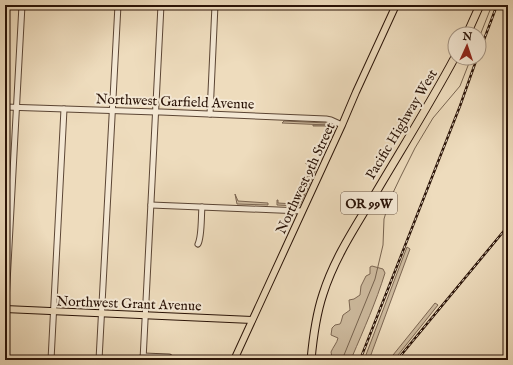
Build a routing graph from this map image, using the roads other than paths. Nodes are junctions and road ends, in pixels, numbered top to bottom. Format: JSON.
{"nodes":[{"id":1,"x":22,"y":5,"type":"edge"},
{"id":2,"x":118,"y":5,"type":"edge"},
{"id":3,"x":161,"y":5,"type":"edge"},
{"id":4,"x":215,"y":5,"type":"edge"},
{"id":5,"x":396,"y":5,"type":"edge"},
{"id":6,"x":480,"y":5,"type":"edge"},
{"id":7,"x":471,"y":26,"type":"edge"},
{"id":8,"x":450,"y":66,"type":"edge"},
{"id":9,"x":5,"y":107,"type":"edge"},
{"id":10,"x":16,"y":108,"type":"junction"},
{"id":11,"x":64,"y":109,"type":"junction"},
{"id":12,"x":112,"y":111,"type":"junction"},
{"id":13,"x":156,"y":112,"type":"junction"},
{"id":14,"x":210,"y":114,"type":"junction"},
{"id":15,"x":342,"y":125,"type":"junction"},
{"id":16,"x":151,"y":205,"type":"junction"},
{"id":17,"x":202,"y":207,"type":"junction"},
{"id":18,"x":302,"y":211,"type":"junction"},
{"id":19,"x":198,"y":244,"type":"dead end"},
{"id":20,"x":5,"y":309,"type":"edge"},
{"id":21,"x":54,"y":312,"type":"junction"},
{"id":22,"x":101,"y":314,"type":"junction"},
{"id":23,"x":145,"y":316,"type":"junction"},
{"id":24,"x":5,"y":320,"type":"edge"},
{"id":25,"x":252,"y":320,"type":"junction"},
{"id":26,"x":169,"y":357,"type":"dead end"},
{"id":27,"x":143,"y":358,"type":"edge"},
{"id":28,"x":51,"y":360,"type":"edge"},
{"id":29,"x":99,"y":360,"type":"edge"},
{"id":30,"x":234,"y":360,"type":"edge"},
{"id":31,"x":311,"y":360,"type":"edge"}],
"edges":[{"from":1,"to":10,"type":"street"},
{"from":2,"to":12,"type":"street"},
{"from":3,"to":13,"type":"street"},
{"from":4,"to":14,"type":"street"},
{"from":5,"to":15,"type":"main road","name":"Northwest 9th Street"},
{"from":6,"to":7,"type":"highway"},
{"from":8,"to":31,"type":"highway","name":"Pacific Highway West","number":"OR 99W"},
{"from":9,"to":10,"type":"street","name":"Northwest Garfield Avenue"},
{"from":10,"to":11,"type":"street","name":"Northwest Garfield Avenue"},
{"from":10,"to":20,"type":"street"},
{"from":11,"to":12,"type":"street","name":"Northwest Garfield Avenue"},
{"from":11,"to":21,"type":"street"},
{"from":12,"to":13,"type":"street","name":"Northwest Garfield Avenue"},
{"from":12,"to":22,"type":"street"},
{"from":13,"to":14,"type":"street","name":"Northwest Garfield Avenue"},
{"from":13,"to":16,"type":"street"},
{"from":14,"to":15,"type":"street","name":"Northwest Garfield Avenue"},
{"from":15,"to":18,"type":"main road","name":"Northwest 9th Street"},
{"from":16,"to":17,"type":"street"},
{"from":16,"to":23,"type":"street"},
{"from":17,"to":18,"type":"street"},
{"from":17,"to":19,"type":"street"},
{"from":18,"to":25,"type":"main road","name":"Northwest 9th Street"},
{"from":20,"to":21,"type":"main road","name":"Northwest Grant Avenue"},
{"from":20,"to":24,"type":"street"},
{"from":21,"to":22,"type":"main road","name":"Northwest Grant Avenue"},
{"from":21,"to":28,"type":"street"},
{"from":22,"to":23,"type":"main road","name":"Northwest Grant Avenue"},
{"from":22,"to":29,"type":"street"},
{"from":23,"to":25,"type":"main road","name":"Northwest Grant Avenue"},
{"from":23,"to":27,"type":"street"},
{"from":25,"to":30,"type":"main road","name":"Northwest 9th Street"},
{"from":26,"to":27,"type":"street"}]}
